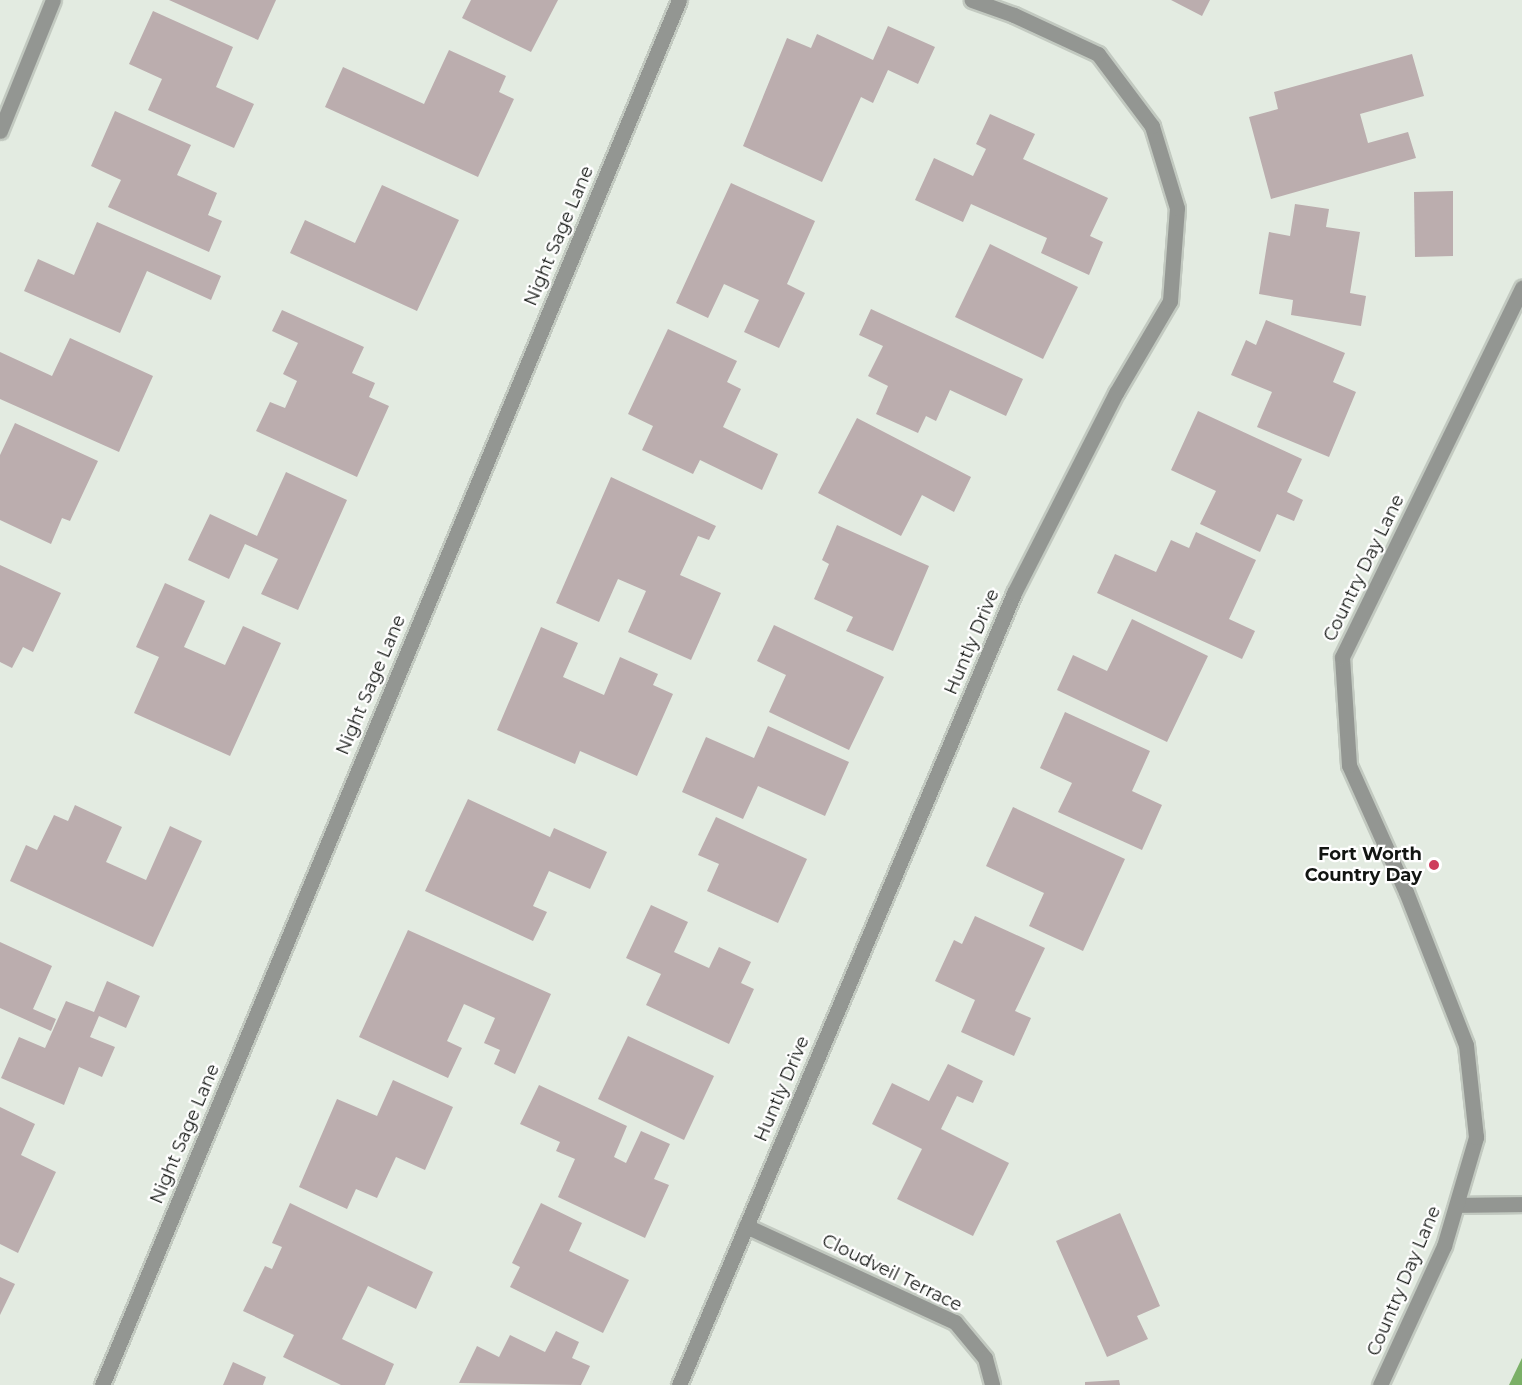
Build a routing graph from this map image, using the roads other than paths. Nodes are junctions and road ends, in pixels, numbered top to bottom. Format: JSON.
{"nodes":[{"id":1,"x":53,"y":0,"type":"edge"},
{"id":2,"x":679,"y":0,"type":"edge"},
{"id":3,"x":972,"y":0,"type":"edge"},
{"id":4,"x":0,"y":131,"type":"edge"},
{"id":5,"x":1522,"y":288,"type":"edge"},
{"id":6,"x":1522,"y":1204,"type":"edge"},
{"id":7,"x":1458,"y":1205,"type":"junction"},
{"id":8,"x":746,"y":1226,"type":"junction"},
{"id":9,"x":102,"y":1385,"type":"edge"},
{"id":10,"x":679,"y":1385,"type":"edge"},
{"id":11,"x":992,"y":1385,"type":"edge"},
{"id":12,"x":1380,"y":1385,"type":"edge"}],
"edges":[{"from":1,"to":4,"type":"street"},
{"from":2,"to":9,"type":"street","name":"Night Sage Lane"},
{"from":3,"to":8,"type":"street","name":"Huntly Drive"},
{"from":5,"to":7,"type":"street","name":"Country Day Lane"},
{"from":6,"to":7,"type":"street"},
{"from":7,"to":12,"type":"street","name":"Country Day Lane"},
{"from":8,"to":10,"type":"street","name":"Huntly Drive"},
{"from":8,"to":11,"type":"street","name":"Cloudveil Terrace"}]}
